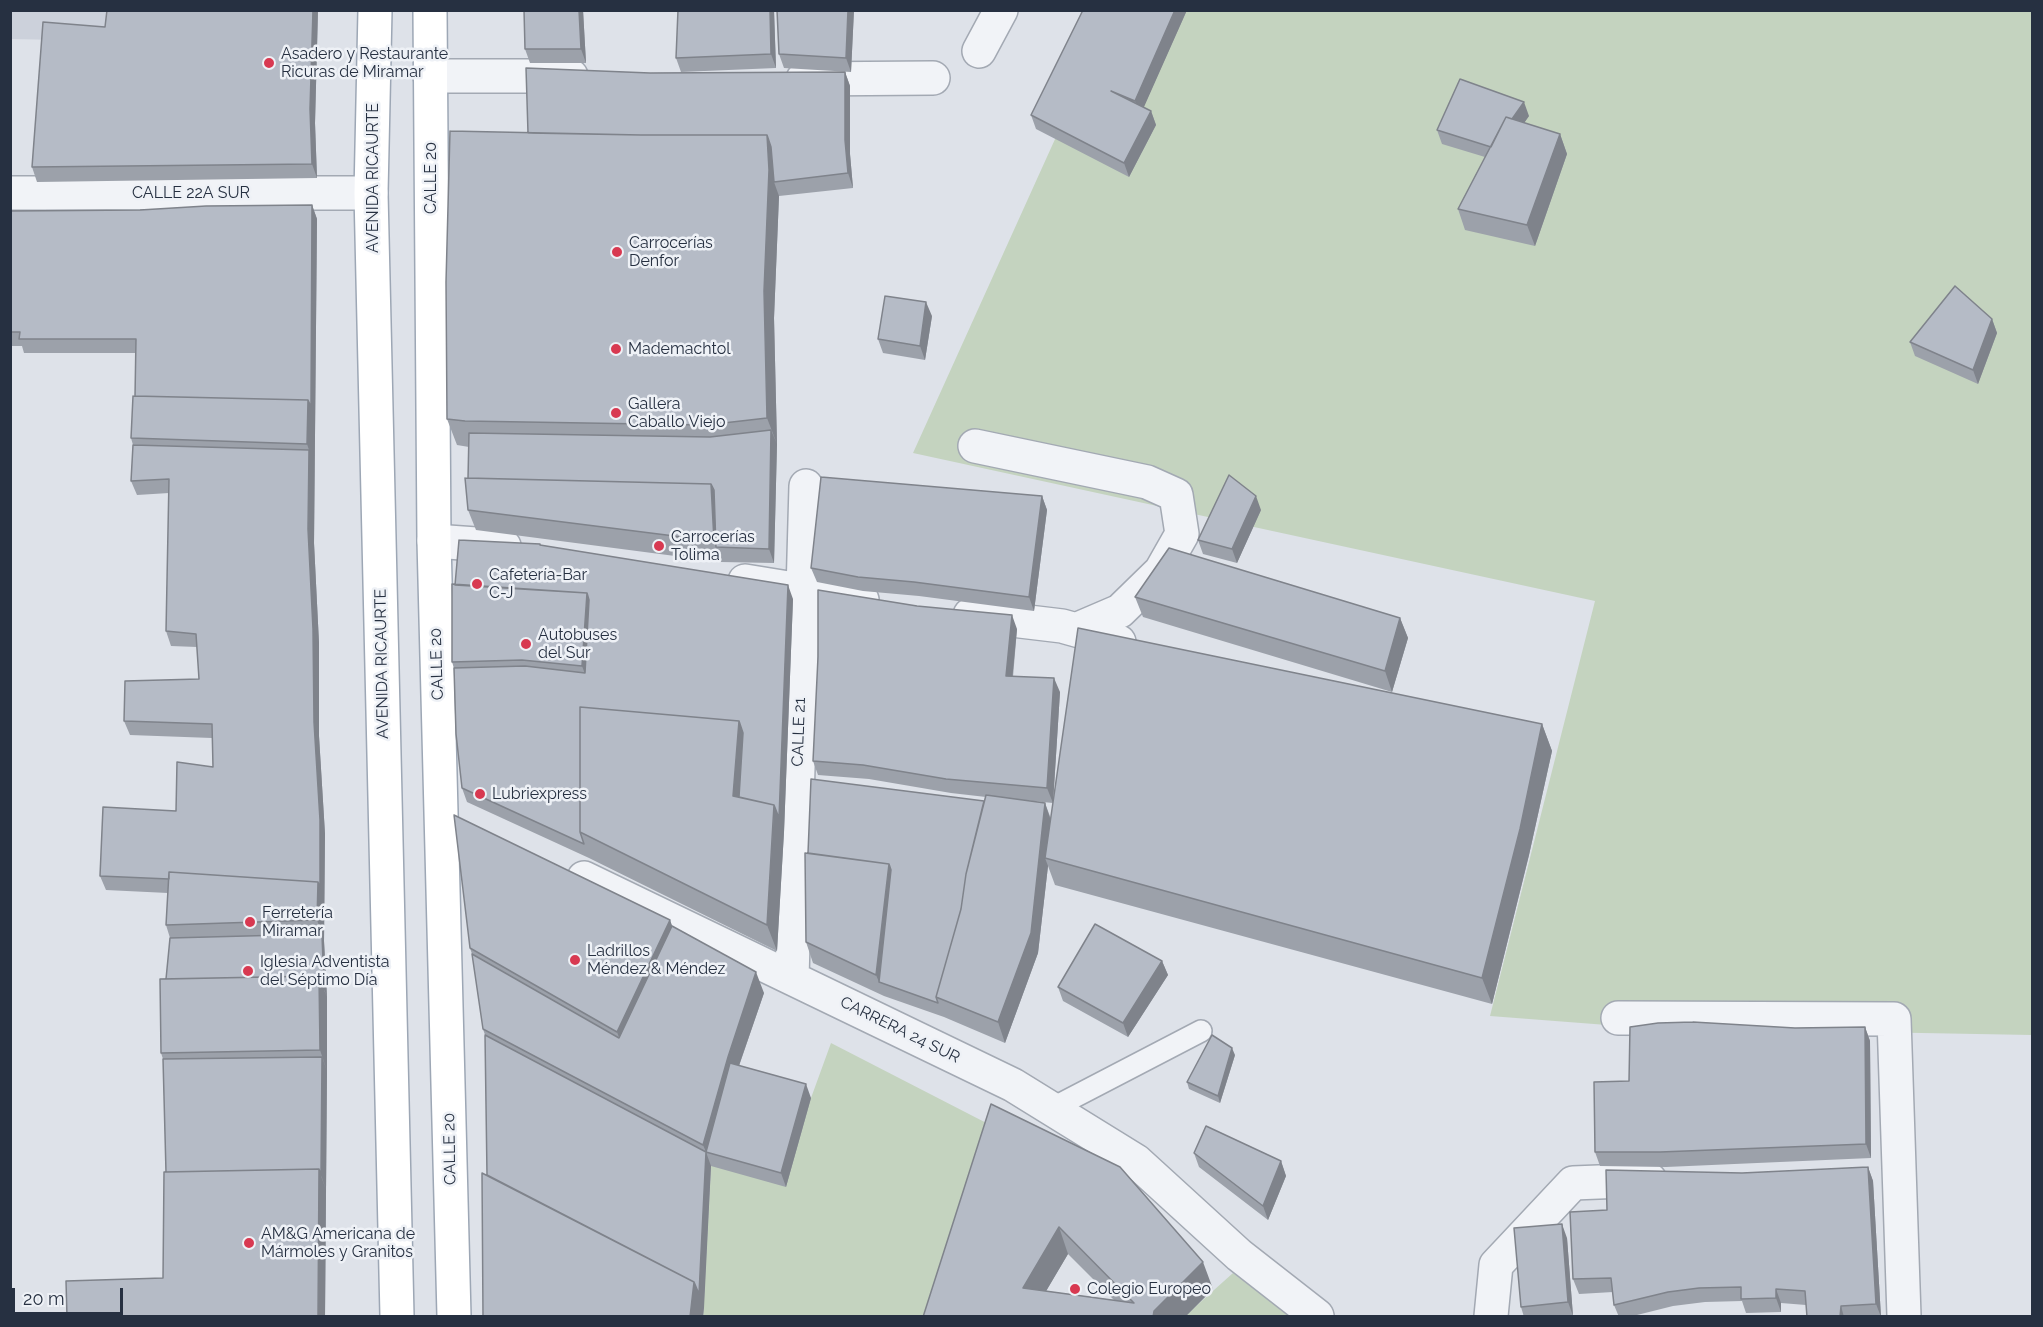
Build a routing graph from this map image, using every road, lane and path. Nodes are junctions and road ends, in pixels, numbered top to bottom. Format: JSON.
{"nodes":[{"id":1,"x":375,"y":10,"type":"edge"},
{"id":2,"x":430,"y":10,"type":"edge"},
{"id":3,"x":1001,"y":10,"type":"edge"},
{"id":4,"x":979,"y":51,"type":"dead end"},
{"id":5,"x":430,"y":76,"type":"junction"},
{"id":6,"x":597,"y":76,"type":"edge"},
{"id":7,"x":933,"y":78,"type":"dead end"},
{"id":8,"x":777,"y":79,"type":"edge"},
{"id":9,"x":10,"y":193,"type":"edge"},
{"id":10,"x":371,"y":193,"type":"junction"},
{"id":11,"x":975,"y":447,"type":"dead end"},
{"id":12,"x":806,"y":486,"type":"dead end"},
{"id":13,"x":434,"y":541,"type":"junction"},
{"id":14,"x":535,"y":548,"type":"edge"},
{"id":15,"x":715,"y":577,"type":"edge"},
{"id":16,"x":803,"y":591,"type":"junction"},
{"id":17,"x":888,"y":604,"type":"edge"},
{"id":18,"x":944,"y":612,"type":"edge"},
{"id":19,"x":1078,"y":629,"type":"junction"},
{"id":20,"x":1143,"y":650,"type":"edge"},
{"id":21,"x":797,"y":782,"type":"junction"},
{"id":22,"x":831,"y":786,"type":"edge"},
{"id":23,"x":442,"y":810,"type":"junction"},
{"id":24,"x":474,"y":826,"type":"edge"},
{"id":25,"x":558,"y":866,"type":"edge"},
{"id":26,"x":792,"y":978,"type":"junction"},
{"id":27,"x":1618,"y":1018,"type":"dead end"},
{"id":28,"x":1201,"y":1031,"type":"dead end"},
{"id":29,"x":1051,"y":1109,"type":"junction"},
{"id":30,"x":1677,"y":1179,"type":"edge"},
{"id":31,"x":397,"y":1317,"type":"edge"},
{"id":32,"x":454,"y":1317,"type":"edge"},
{"id":33,"x":1317,"y":1317,"type":"edge"},
{"id":34,"x":1491,"y":1317,"type":"edge"},
{"id":35,"x":1904,"y":1317,"type":"edge"}],
"edges":[{"from":1,"to":10,"type":"main road","name":"AVENIDA RICAURTE"},
{"from":2,"to":5,"type":"main road","name":"CALLE 20"},
{"from":3,"to":4,"type":"street"},
{"from":5,"to":6,"type":"street"},
{"from":5,"to":13,"type":"main road","name":"CALLE 20"},
{"from":7,"to":8,"type":"street"},
{"from":9,"to":10,"type":"street","name":"CALLE 22A SUR"},
{"from":10,"to":31,"type":"main road","name":"AVENIDA RICAURTE"},
{"from":11,"to":19,"type":"street"},
{"from":12,"to":16,"type":"street","name":"CALLE 21"},
{"from":13,"to":14,"type":"street"},
{"from":13,"to":23,"type":"main road","name":"CALLE 20"},
{"from":15,"to":16,"type":"street"},
{"from":16,"to":17,"type":"street"},
{"from":16,"to":21,"type":"street","name":"CALLE 21"},
{"from":18,"to":19,"type":"street"},
{"from":19,"to":20,"type":"street"},
{"from":21,"to":22,"type":"street"},
{"from":21,"to":26,"type":"street","name":"CALLE 21"},
{"from":23,"to":24,"type":"street"},
{"from":23,"to":32,"type":"main road","name":"CALLE 20"},
{"from":25,"to":26,"type":"street","name":"CARRERA 24 SUR"},
{"from":26,"to":29,"type":"street","name":"CARRERA 24 SUR"},
{"from":27,"to":35,"type":"street"},
{"from":28,"to":29,"type":"lane"},
{"from":29,"to":33,"type":"street","name":"CARRERA 24 SUR"},
{"from":30,"to":34,"type":"street"}]}
